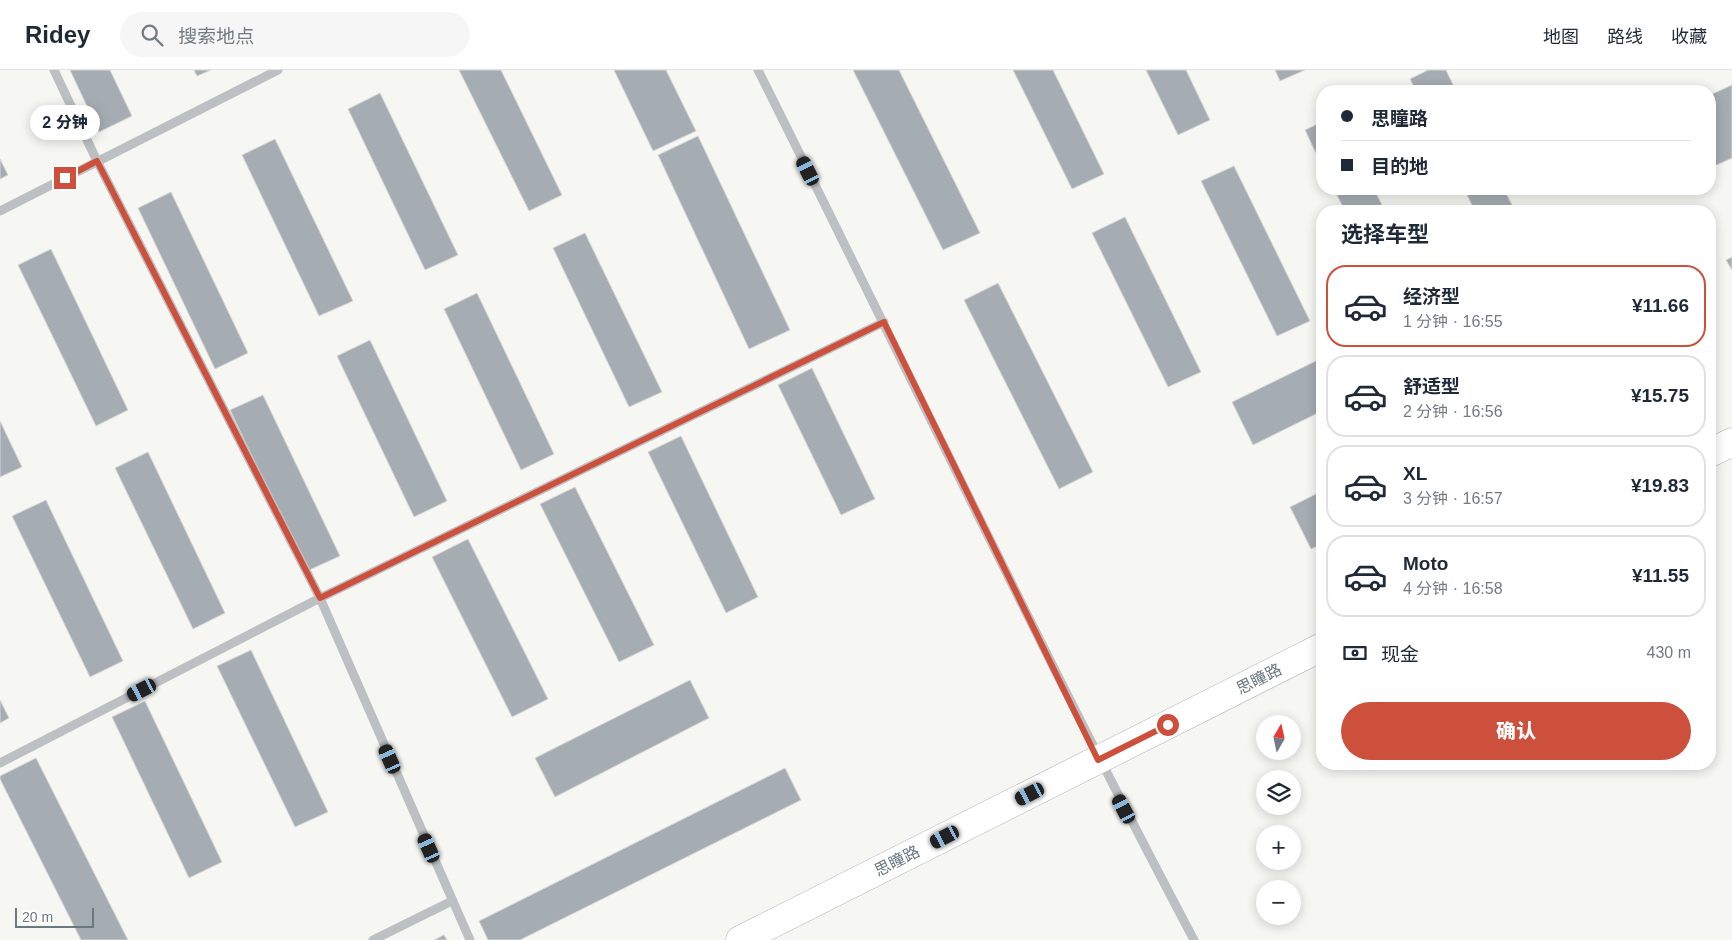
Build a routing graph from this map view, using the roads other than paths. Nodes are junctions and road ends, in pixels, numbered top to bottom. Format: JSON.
{"nodes":[{"id":1,"x":54,"y":70,"type":"edge"},
{"id":2,"x":278,"y":70,"type":"edge"},
{"id":3,"x":758,"y":70,"type":"edge"},
{"id":4,"x":97,"y":161,"type":"junction"},
{"id":5,"x":0,"y":211,"type":"edge"},
{"id":6,"x":884,"y":322,"type":"junction"},
{"id":7,"x":1732,"y":442,"type":"edge"},
{"id":8,"x":1716,"y":450,"type":"edge"},
{"id":9,"x":320,"y":598,"type":"junction"},
{"id":10,"x":1316,"y":650,"type":"edge"},
{"id":11,"x":1098,"y":760,"type":"junction"},
{"id":12,"x":0,"y":763,"type":"edge"},
{"id":13,"x":452,"y":901,"type":"junction"},
{"id":14,"x":373,"y":940,"type":"edge"},
{"id":15,"x":470,"y":940,"type":"edge"},
{"id":16,"x":740,"y":940,"type":"edge"},
{"id":17,"x":1194,"y":940,"type":"edge"}],
"edges":[{"from":1,"to":4,"type":"street"},
{"from":2,"to":4,"type":"street"},
{"from":3,"to":6,"type":"street"},
{"from":4,"to":5,"type":"street"},
{"from":4,"to":9,"type":"street"},
{"from":6,"to":9,"type":"street"},
{"from":6,"to":11,"type":"street"},
{"from":7,"to":8,"type":"main road"},
{"from":9,"to":12,"type":"street"},
{"from":9,"to":13,"type":"street"},
{"from":10,"to":11,"type":"main road","name":"思瞳路"},
{"from":11,"to":16,"type":"main road","name":"思瞳路"},
{"from":11,"to":17,"type":"street"},
{"from":13,"to":14,"type":"street"},
{"from":13,"to":15,"type":"street"}]}
